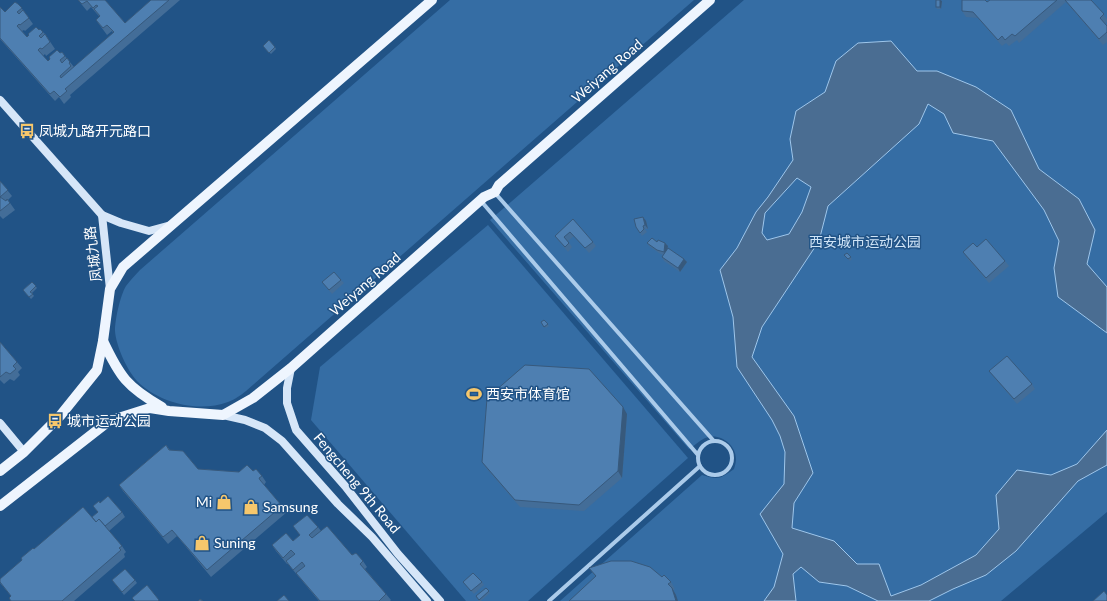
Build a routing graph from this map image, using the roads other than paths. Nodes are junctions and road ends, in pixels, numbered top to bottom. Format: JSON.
{"nodes":[{"id":1,"x":432,"y":0,"type":"edge"},
{"id":2,"x":710,"y":0,"type":"edge"},
{"id":3,"x":0,"y":100,"type":"edge"},
{"id":4,"x":495,"y":192,"type":"junction"},
{"id":5,"x":480,"y":201,"type":"junction"},
{"id":6,"x":102,"y":215,"type":"junction"},
{"id":7,"x":172,"y":225,"type":"junction"},
{"id":8,"x":110,"y":289,"type":"junction"},
{"id":9,"x":103,"y":341,"type":"junction"},
{"id":10,"x":291,"y":368,"type":"junction"},
{"id":11,"x":169,"y":411,"type":"junction"},
{"id":12,"x":223,"y":415,"type":"junction"},
{"id":13,"x":0,"y":423,"type":"edge"},
{"id":14,"x":713,"y":440,"type":"junction"},
{"id":15,"x":24,"y":452,"type":"junction"},
{"id":16,"x":698,"y":455,"type":"junction"},
{"id":17,"x":700,"y":466,"type":"junction"},
{"id":18,"x":0,"y":471,"type":"edge"},
{"id":19,"x":0,"y":506,"type":"edge"},
{"id":20,"x":427,"y":601,"type":"edge"},
{"id":21,"x":440,"y":601,"type":"edge"},
{"id":22,"x":548,"y":601,"type":"edge"}],
"edges":[{"from":1,"to":7,"type":"main road"},
{"from":2,"to":4,"type":"main road","name":"Weiyang Road"},
{"from":3,"to":6,"type":"street"},
{"from":4,"to":5,"type":"main road","name":"Weiyang Road"},
{"from":4,"to":14,"type":"street"},
{"from":5,"to":10,"type":"main road","name":"Weiyang Road"},
{"from":5,"to":16,"type":"street"},
{"from":6,"to":7,"type":"street"},
{"from":6,"to":8,"type":"street","name":"凤城九路"},
{"from":7,"to":8,"type":"main road"},
{"from":8,"to":9,"type":"main road"},
{"from":9,"to":11,"type":"main road"},
{"from":9,"to":15,"type":"main road"},
{"from":10,"to":12,"type":"main road","name":"Weiyang Road"},
{"from":10,"to":21,"type":"street","name":"Fengcheng 9th Road"},
{"from":11,"to":12,"type":"main road"},
{"from":11,"to":19,"type":"main road"},
{"from":12,"to":20,"type":"street","name":"Fengcheng 9th Road"},
{"from":13,"to":15,"type":"street"},
{"from":14,"to":16,"type":"street"},
{"from":14,"to":17,"type":"street"},
{"from":15,"to":18,"type":"main road"},
{"from":16,"to":17,"type":"street"},
{"from":17,"to":22,"type":"street"}]}
